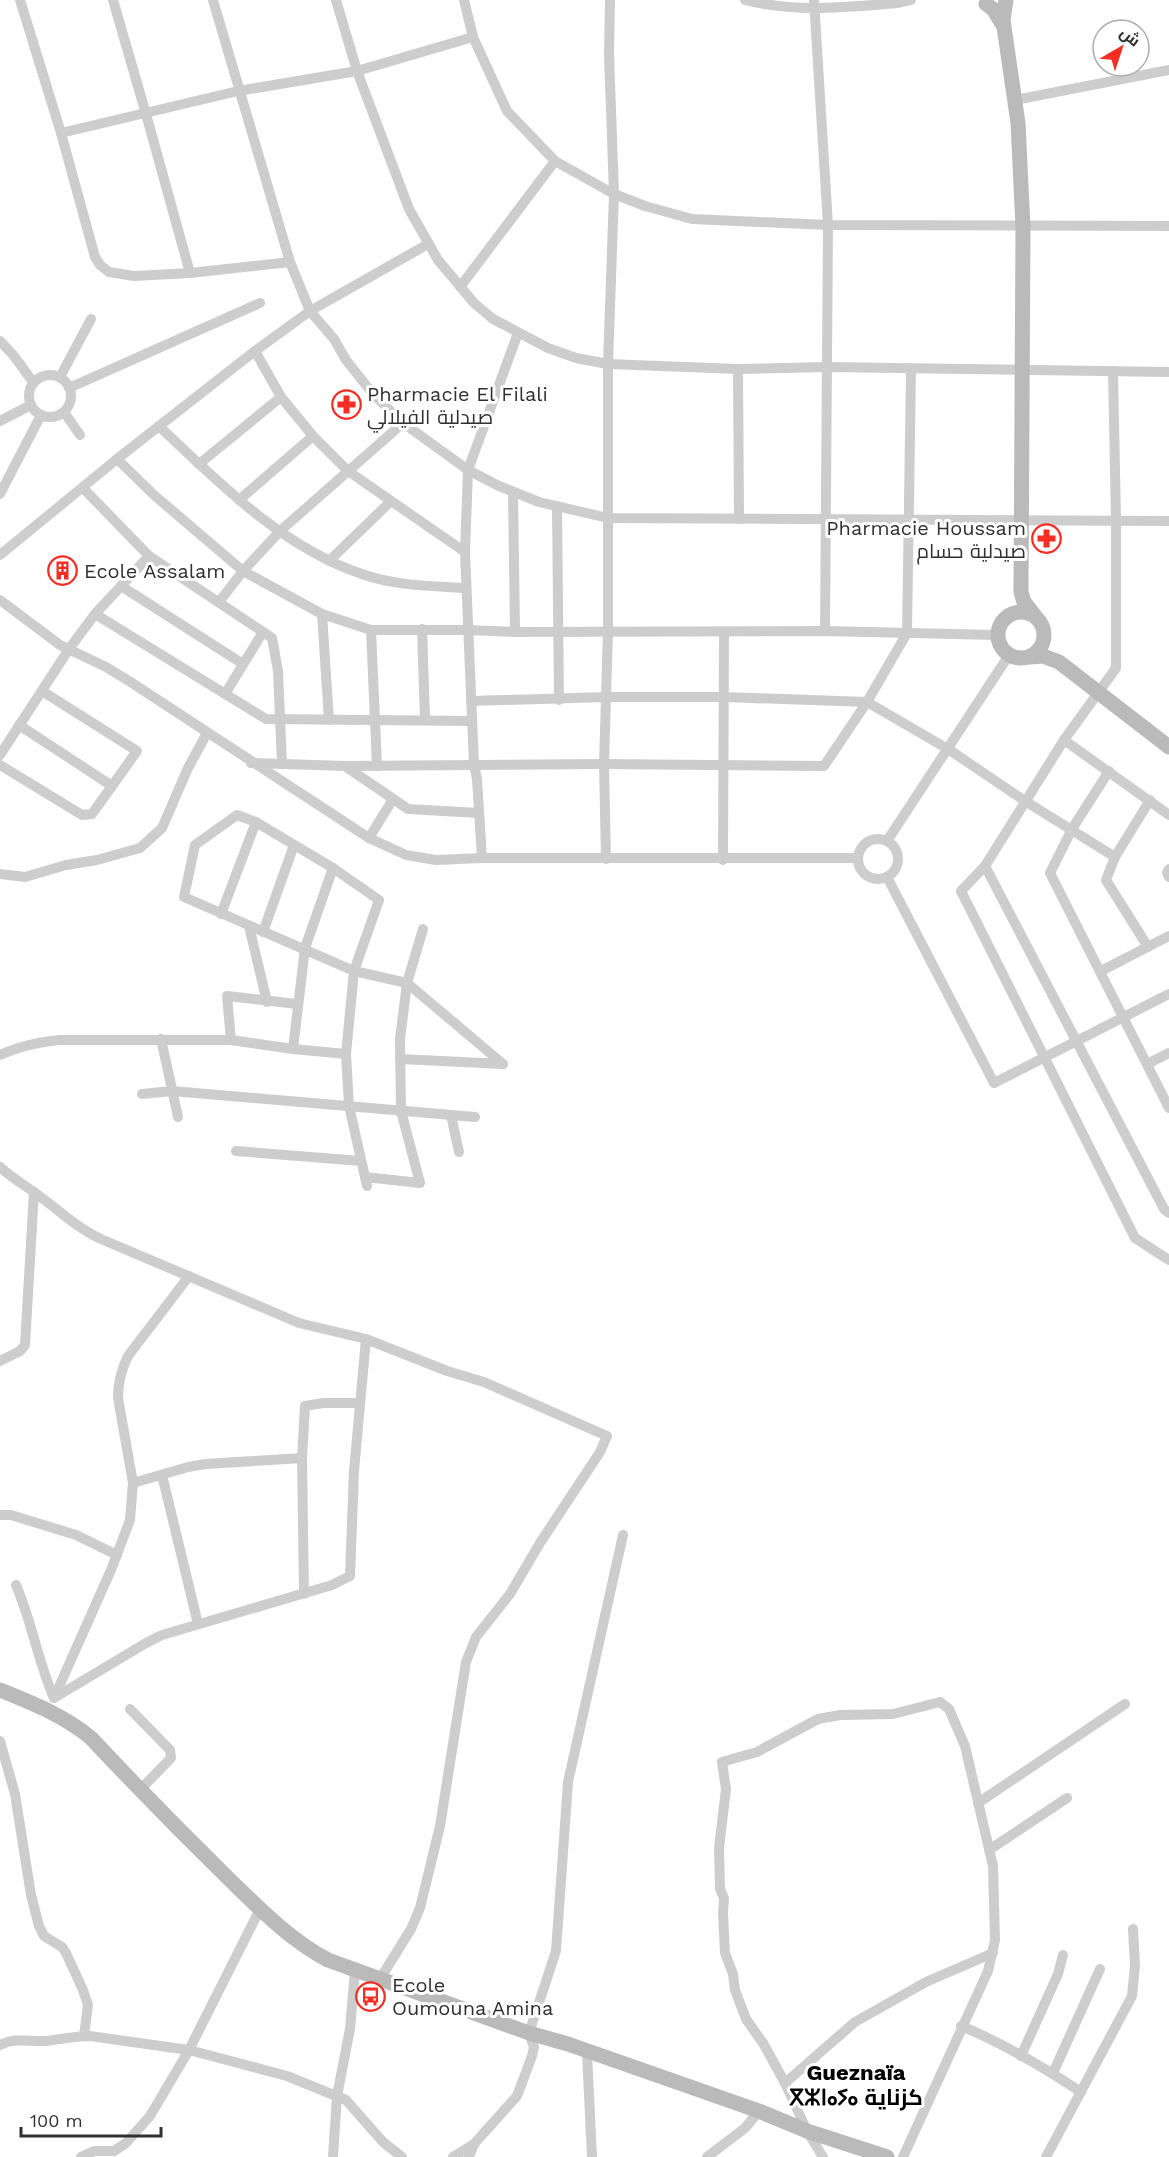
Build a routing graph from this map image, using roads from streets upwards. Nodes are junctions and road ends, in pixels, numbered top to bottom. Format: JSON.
{"nodes":[{"id":1,"x":20,"y":0,"type":"edge"},
{"id":2,"x":113,"y":0,"type":"edge"},
{"id":3,"x":213,"y":0,"type":"edge"},
{"id":4,"x":336,"y":0,"type":"edge"},
{"id":5,"x":464,"y":0,"type":"edge"},
{"id":6,"x":610,"y":0,"type":"edge"},
{"id":7,"x":746,"y":0,"type":"edge"},
{"id":8,"x":911,"y":0,"type":"edge"},
{"id":9,"x":1005,"y":0,"type":"edge"},
{"id":10,"x":981,"y":2,"type":"edge"},
{"id":11,"x":814,"y":4,"type":"edge"},
{"id":12,"x":1004,"y":28,"type":"junction"},
{"id":13,"x":473,"y":37,"type":"junction"},
{"id":14,"x":1169,"y":70,"type":"edge"},
{"id":15,"x":357,"y":71,"type":"junction"},
{"id":16,"x":238,"y":91,"type":"junction"},
{"id":17,"x":1015,"y":100,"type":"junction"},
{"id":18,"x":146,"y":114,"type":"junction"},
{"id":19,"x":61,"y":133,"type":"junction"},
{"id":20,"x":555,"y":161,"type":"junction"},
{"id":21,"x":614,"y":194,"type":"junction"},
{"id":22,"x":828,"y":225,"type":"junction"},
{"id":23,"x":1169,"y":226,"type":"edge"},
{"id":24,"x":1023,"y":227,"type":"junction"},
{"id":25,"x":428,"y":244,"type":"junction"},
{"id":26,"x":290,"y":261,"type":"junction"},
{"id":27,"x":190,"y":273,"type":"junction"},
{"id":28,"x":460,"y":287,"type":"junction"},
{"id":29,"x":260,"y":303,"type":"dead end"},
{"id":30,"x":309,"y":311,"type":"junction"},
{"id":31,"x":91,"y":320,"type":"dead end"},
{"id":32,"x":518,"y":333,"type":"junction"},
{"id":33,"x":0,"y":341,"type":"edge"},
{"id":34,"x":255,"y":351,"type":"junction"},
{"id":35,"x":608,"y":364,"type":"junction"},
{"id":36,"x":827,"y":367,"type":"junction"},
{"id":37,"x":738,"y":369,"type":"junction"},
{"id":38,"x":911,"y":369,"type":"junction"},
{"id":39,"x":1022,"y":371,"type":"junction"},
{"id":40,"x":1113,"y":371,"type":"junction"},
{"id":41,"x":1169,"y":372,"type":"edge"},
{"id":42,"x":60,"y":377,"type":"junction"},
{"id":43,"x":33,"y":382,"type":"junction"},
{"id":44,"x":69,"y":388,"type":"junction"},
{"id":45,"x":281,"y":397,"type":"junction"},
{"id":46,"x":31,"y":405,"type":"junction"},
{"id":47,"x":64,"y":412,"type":"junction"},
{"id":48,"x":41,"y":415,"type":"junction"},
{"id":49,"x":0,"y":421,"type":"edge"},
{"id":50,"x":403,"y":423,"type":"junction"},
{"id":51,"x":159,"y":426,"type":"junction"},
{"id":52,"x":80,"y":435,"type":"dead end"},
{"id":53,"x":313,"y":436,"type":"junction"},
{"id":54,"x":117,"y":459,"type":"junction"},
{"id":55,"x":199,"y":464,"type":"junction"},
{"id":56,"x":468,"y":470,"type":"junction"},
{"id":57,"x":348,"y":471,"type":"junction"},
{"id":58,"x":83,"y":488,"type":"junction"},
{"id":59,"x":513,"y":492,"type":"junction"},
{"id":60,"x":0,"y":494,"type":"edge"},
{"id":61,"x":239,"y":500,"type":"junction"},
{"id":62,"x":390,"y":502,"type":"junction"},
{"id":63,"x":557,"y":506,"type":"junction"},
{"id":64,"x":608,"y":518,"type":"junction"},
{"id":65,"x":740,"y":519,"type":"junction"},
{"id":66,"x":826,"y":520,"type":"junction"},
{"id":67,"x":907,"y":520,"type":"junction"},
{"id":68,"x":1022,"y":520,"type":"junction"},
{"id":69,"x":1116,"y":520,"type":"junction"},
{"id":70,"x":1169,"y":521,"type":"edge"},
{"id":71,"x":280,"y":531,"type":"junction"},
{"id":72,"x":465,"y":552,"type":"junction"},
{"id":73,"x":0,"y":555,"type":"edge"},
{"id":74,"x":149,"y":556,"type":"junction"},
{"id":75,"x":329,"y":561,"type":"junction"},
{"id":76,"x":243,"y":571,"type":"junction"},
{"id":77,"x":121,"y":586,"type":"junction"},
{"id":78,"x":466,"y":588,"type":"junction"},
{"id":79,"x":1021,"y":591,"type":"junction"},
{"id":80,"x":0,"y":600,"type":"edge"},
{"id":81,"x":219,"y":602,"type":"junction"},
{"id":82,"x":94,"y":614,"type":"junction"},
{"id":83,"x":322,"y":614,"type":"junction"},
{"id":84,"x":1007,"y":616,"type":"junction"},
{"id":85,"x":1035,"y":616,"type":"junction"},
{"id":86,"x":422,"y":629,"type":"junction"},
{"id":87,"x":371,"y":630,"type":"junction"},
{"id":88,"x":467,"y":630,"type":"junction"},
{"id":89,"x":608,"y":631,"type":"junction"},
{"id":90,"x":825,"y":631,"type":"junction"},
{"id":91,"x":263,"y":632,"type":"junction"},
{"id":92,"x":516,"y":632,"type":"junction"},
{"id":93,"x":558,"y":632,"type":"junction"},
{"id":94,"x":724,"y":632,"type":"junction"},
{"id":95,"x":907,"y":633,"type":"junction"},
{"id":96,"x":998,"y":635,"type":"junction"},
{"id":97,"x":1044,"y":636,"type":"junction"},
{"id":98,"x":69,"y":649,"type":"junction"},
{"id":99,"x":1009,"y":655,"type":"junction"},
{"id":100,"x":1030,"y":657,"type":"junction"},
{"id":101,"x":1059,"y":662,"type":"junction"},
{"id":102,"x":243,"y":664,"type":"junction"},
{"id":103,"x":42,"y":691,"type":"junction"},
{"id":104,"x":225,"y":693,"type":"junction"},
{"id":105,"x":1098,"y":693,"type":"junction"},
{"id":106,"x":607,"y":697,"type":"junction"},
{"id":107,"x":724,"y":697,"type":"junction"},
{"id":108,"x":559,"y":700,"type":"junction"},
{"id":109,"x":471,"y":701,"type":"junction"},
{"id":110,"x":867,"y":702,"type":"junction"},
{"id":111,"x":425,"y":719,"type":"junction"},
{"id":112,"x":280,"y":720,"type":"junction"},
{"id":113,"x":329,"y":720,"type":"junction"},
{"id":114,"x":374,"y":721,"type":"junction"},
{"id":115,"x":472,"y":721,"type":"junction"},
{"id":116,"x":19,"y":725,"type":"junction"},
{"id":117,"x":207,"y":733,"type":"junction"},
{"id":118,"x":1064,"y":740,"type":"junction"},
{"id":119,"x":1169,"y":747,"type":"edge"},
{"id":120,"x":948,"y":749,"type":"junction"},
{"id":121,"x":0,"y":755,"type":"edge"},
{"id":122,"x":251,"y":763,"type":"junction"},
{"id":123,"x":282,"y":764,"type":"junction"},
{"id":124,"x":604,"y":764,"type":"junction"},
{"id":125,"x":724,"y":764,"type":"junction"},
{"id":126,"x":0,"y":765,"type":"edge"},
{"id":127,"x":474,"y":765,"type":"junction"},
{"id":128,"x":345,"y":766,"type":"junction"},
{"id":129,"x":377,"y":766,"type":"junction"},
{"id":130,"x":1109,"y":771,"type":"junction"},
{"id":131,"x":112,"y":786,"type":"junction"},
{"id":132,"x":393,"y":799,"type":"junction"},
{"id":133,"x":1150,"y":800,"type":"junction"},
{"id":134,"x":1025,"y":801,"type":"junction"},
{"id":135,"x":479,"y":813,"type":"junction"},
{"id":136,"x":1169,"y":815,"type":"edge"},
{"id":137,"x":256,"y":822,"type":"junction"},
{"id":138,"x":1072,"y":829,"type":"junction"},
{"id":139,"x":369,"y":838,"type":"junction"},
{"id":140,"x":887,"y":841,"type":"junction"},
{"id":141,"x":294,"y":845,"type":"junction"},
{"id":142,"x":1115,"y":857,"type":"junction"},
{"id":143,"x":482,"y":858,"type":"junction"},
{"id":144,"x":857,"y":858,"type":"junction"},
{"id":145,"x":606,"y":859,"type":"junction"},
{"id":146,"x":723,"y":860,"type":"junction"},
{"id":147,"x":985,"y":866,"type":"junction"},
{"id":148,"x":333,"y":868,"type":"junction"},
{"id":149,"x":1169,"y":869,"type":"edge"},
{"id":150,"x":0,"y":874,"type":"edge"},
{"id":151,"x":887,"y":877,"type":"junction"},
{"id":152,"x":1169,"y":877,"type":"edge"},
{"id":153,"x":221,"y":914,"type":"junction"},
{"id":154,"x":249,"y":926,"type":"junction"},
{"id":155,"x":423,"y":929,"type":"dead end"},
{"id":156,"x":263,"y":932,"type":"junction"},
{"id":157,"x":1169,"y":936,"type":"edge"},
{"id":158,"x":1148,"y":947,"type":"junction"},
{"id":159,"x":305,"y":950,"type":"junction"},
{"id":160,"x":354,"y":971,"type":"junction"},
{"id":161,"x":1101,"y":971,"type":"junction"},
{"id":162,"x":407,"y":983,"type":"junction"},
{"id":163,"x":1169,"y":993,"type":"edge"},
{"id":164,"x":267,"y":1002,"type":"junction"},
{"id":165,"x":297,"y":1004,"type":"junction"},
{"id":166,"x":1122,"y":1016,"type":"junction"},
{"id":167,"x":161,"y":1039,"type":"junction"},
{"id":168,"x":231,"y":1040,"type":"junction"},
{"id":169,"x":1076,"y":1041,"type":"junction"},
{"id":170,"x":293,"y":1049,"type":"junction"},
{"id":171,"x":1169,"y":1053,"type":"edge"},
{"id":172,"x":346,"y":1054,"type":"junction"},
{"id":173,"x":0,"y":1055,"type":"edge"},
{"id":174,"x":1044,"y":1056,"type":"junction"},
{"id":175,"x":400,"y":1059,"type":"junction"},
{"id":176,"x":1147,"y":1064,"type":"junction"},
{"id":177,"x":172,"y":1091,"type":"junction"},
{"id":178,"x":142,"y":1094,"type":"dead end"},
{"id":179,"x":349,"y":1106,"type":"junction"},
{"id":180,"x":1169,"y":1108,"type":"edge"},
{"id":181,"x":401,"y":1111,"type":"junction"},
{"id":182,"x":452,"y":1115,"type":"junction"},
{"id":183,"x":178,"y":1117,"type":"dead end"},
{"id":184,"x":475,"y":1117,"type":"dead end"},
{"id":185,"x":236,"y":1151,"type":"dead end"},
{"id":186,"x":459,"y":1152,"type":"dead end"},
{"id":187,"x":362,"y":1161,"type":"junction"},
{"id":188,"x":0,"y":1167,"type":"edge"},
{"id":189,"x":34,"y":1192,"type":"junction"},
{"id":190,"x":1169,"y":1213,"type":"edge"},
{"id":191,"x":1169,"y":1260,"type":"edge"},
{"id":192,"x":189,"y":1276,"type":"junction"},
{"id":193,"x":366,"y":1339,"type":"junction"},
{"id":194,"x":0,"y":1361,"type":"edge"},
{"id":195,"x":360,"y":1403,"type":"junction"},
{"id":196,"x":302,"y":1458,"type":"junction"},
{"id":197,"x":162,"y":1475,"type":"junction"},
{"id":198,"x":133,"y":1483,"type":"junction"},
{"id":199,"x":0,"y":1515,"type":"edge"},
{"id":200,"x":623,"y":1535,"type":"dead end"},
{"id":201,"x":117,"y":1556,"type":"junction"},
{"id":202,"x":16,"y":1585,"type":"dead end"},
{"id":203,"x":304,"y":1594,"type":"junction"},
{"id":204,"x":198,"y":1624,"type":"junction"},
{"id":205,"x":0,"y":1690,"type":"edge"},
{"id":206,"x":50,"y":1704,"type":"junction"},
{"id":207,"x":1125,"y":1704,"type":"dead end"},
{"id":208,"x":130,"y":1708,"type":"dead end"},
{"id":209,"x":0,"y":1741,"type":"edge"},
{"id":210,"x":140,"y":1790,"type":"junction"},
{"id":211,"x":1067,"y":1798,"type":"dead end"},
{"id":212,"x":978,"y":1803,"type":"junction"},
{"id":213,"x":989,"y":1850,"type":"junction"},
{"id":214,"x":260,"y":1909,"type":"junction"},
{"id":215,"x":1133,"y":1929,"type":"dead end"},
{"id":216,"x":993,"y":1953,"type":"junction"},
{"id":217,"x":1063,"y":1955,"type":"dead end"},
{"id":218,"x":1100,"y":1969,"type":"dead end"},
{"id":219,"x":354,"y":1971,"type":"junction"},
{"id":220,"x":380,"y":1979,"type":"junction"},
{"id":221,"x":961,"y":2026,"type":"junction"},
{"id":222,"x":529,"y":2033,"type":"junction"},
{"id":223,"x":84,"y":2036,"type":"junction"},
{"id":224,"x":0,"y":2045,"type":"edge"},
{"id":225,"x":189,"y":2050,"type":"junction"},
{"id":226,"x":587,"y":2053,"type":"junction"},
{"id":227,"x":1021,"y":2055,"type":"junction"},
{"id":228,"x":1053,"y":2073,"type":"junction"},
{"id":229,"x":785,"y":2083,"type":"junction"},
{"id":230,"x":1081,"y":2092,"type":"junction"},
{"id":231,"x":337,"y":2096,"type":"junction"},
{"id":232,"x":759,"y":2111,"type":"junction"},
{"id":233,"x":807,"y":2131,"type":"junction"},
{"id":234,"x":474,"y":2144,"type":"junction"},
{"id":235,"x":821,"y":2156,"type":"edge"},
{"id":236,"x":81,"y":2157,"type":"edge"},
{"id":237,"x":333,"y":2157,"type":"edge"},
{"id":238,"x":402,"y":2157,"type":"edge"},
{"id":239,"x":453,"y":2157,"type":"edge"},
{"id":240,"x":470,"y":2157,"type":"edge"},
{"id":241,"x":592,"y":2157,"type":"edge"},
{"id":242,"x":707,"y":2157,"type":"edge"},
{"id":243,"x":887,"y":2157,"type":"edge"},
{"id":244,"x":903,"y":2157,"type":"edge"},
{"id":245,"x":1046,"y":2157,"type":"edge"}],
"edges":[{"from":1,"to":19,"type":"street"},
{"from":2,"to":18,"type":"street"},
{"from":3,"to":16,"type":"street"},
{"from":4,"to":15,"type":"street"},
{"from":5,"to":13,"type":"street"},
{"from":6,"to":21,"type":"street"},
{"from":7,"to":11,"type":"street"},
{"from":8,"to":11,"type":"street"},
{"from":9,"to":10,"type":"street"},
{"from":9,"to":12,"type":"street"},
{"from":10,"to":12,"type":"street"},
{"from":11,"to":22,"type":"street"},
{"from":12,"to":17,"type":"street"},
{"from":13,"to":15,"type":"street"},
{"from":13,"to":20,"type":"street"},
{"from":14,"to":17,"type":"street"},
{"from":15,"to":16,"type":"street"},
{"from":15,"to":25,"type":"street"},
{"from":16,"to":18,"type":"street"},
{"from":16,"to":26,"type":"street"},
{"from":17,"to":24,"type":"street"},
{"from":18,"to":19,"type":"street"},
{"from":18,"to":27,"type":"street"},
{"from":19,"to":27,"type":"street"},
{"from":20,"to":21,"type":"street"},
{"from":20,"to":28,"type":"street"},
{"from":21,"to":22,"type":"street"},
{"from":21,"to":35,"type":"street"},
{"from":22,"to":24,"type":"street"},
{"from":22,"to":36,"type":"street"},
{"from":23,"to":24,"type":"street"},
{"from":24,"to":39,"type":"street"},
{"from":25,"to":28,"type":"street"},
{"from":25,"to":30,"type":"street"},
{"from":26,"to":27,"type":"street"},
{"from":26,"to":30,"type":"street"},
{"from":28,"to":32,"type":"street"},
{"from":29,"to":44,"type":"street"},
{"from":30,"to":34,"type":"street"},
{"from":30,"to":50,"type":"street"},
{"from":31,"to":42,"type":"street"},
{"from":32,"to":35,"type":"street"},
{"from":32,"to":56,"type":"street"},
{"from":33,"to":43,"type":"street"},
{"from":34,"to":45,"type":"street"},
{"from":34,"to":51,"type":"street"},
{"from":35,"to":37,"type":"street"},
{"from":35,"to":64,"type":"street"},
{"from":36,"to":37,"type":"street"},
{"from":36,"to":38,"type":"street"},
{"from":36,"to":66,"type":"street"},
{"from":37,"to":65,"type":"street"},
{"from":38,"to":39,"type":"street"},
{"from":38,"to":67,"type":"street"},
{"from":39,"to":40,"type":"street"},
{"from":39,"to":68,"type":"street"},
{"from":40,"to":41,"type":"street"},
{"from":40,"to":69,"type":"street"},
{"from":42,"to":43,"type":"street"},
{"from":42,"to":44,"type":"street"},
{"from":43,"to":46,"type":"street"},
{"from":44,"to":47,"type":"street"},
{"from":45,"to":53,"type":"street"},
{"from":45,"to":55,"type":"street"},
{"from":46,"to":48,"type":"street"},
{"from":46,"to":49,"type":"street"},
{"from":47,"to":48,"type":"street"},
{"from":47,"to":52,"type":"street"},
{"from":48,"to":60,"type":"street"},
{"from":50,"to":56,"type":"street"},
{"from":50,"to":57,"type":"street"},
{"from":51,"to":54,"type":"street"},
{"from":51,"to":55,"type":"street"},
{"from":53,"to":57,"type":"street"},
{"from":53,"to":61,"type":"street"},
{"from":54,"to":58,"type":"street"},
{"from":54,"to":76,"type":"street"},
{"from":55,"to":61,"type":"street"},
{"from":56,"to":59,"type":"street"},
{"from":56,"to":72,"type":"street"},
{"from":57,"to":62,"type":"street"},
{"from":57,"to":71,"type":"street"},
{"from":58,"to":73,"type":"street"},
{"from":58,"to":74,"type":"street"},
{"from":59,"to":63,"type":"street"},
{"from":59,"to":92,"type":"street"},
{"from":61,"to":71,"type":"street"},
{"from":62,"to":72,"type":"street"},
{"from":62,"to":75,"type":"street"},
{"from":63,"to":64,"type":"street"},
{"from":63,"to":93,"type":"street"},
{"from":64,"to":65,"type":"street"},
{"from":64,"to":89,"type":"street"},
{"from":65,"to":66,"type":"street"},
{"from":66,"to":67,"type":"street"},
{"from":66,"to":90,"type":"street"},
{"from":67,"to":68,"type":"street"},
{"from":67,"to":95,"type":"street"},
{"from":68,"to":69,"type":"street"},
{"from":68,"to":79,"type":"street"},
{"from":69,"to":70,"type":"street"},
{"from":69,"to":105,"type":"street"},
{"from":71,"to":75,"type":"street"},
{"from":71,"to":76,"type":"street"},
{"from":72,"to":78,"type":"street"},
{"from":74,"to":77,"type":"street"},
{"from":74,"to":81,"type":"street"},
{"from":75,"to":78,"type":"street"},
{"from":76,"to":81,"type":"street"},
{"from":76,"to":83,"type":"street"},
{"from":77,"to":82,"type":"street"},
{"from":77,"to":102,"type":"street"},
{"from":78,"to":88,"type":"street"},
{"from":79,"to":84,"type":"street"},
{"from":79,"to":85,"type":"street"},
{"from":80,"to":98,"type":"street"},
{"from":81,"to":91,"type":"street"},
{"from":82,"to":98,"type":"street"},
{"from":82,"to":104,"type":"street"},
{"from":83,"to":87,"type":"street"},
{"from":83,"to":113,"type":"street"},
{"from":84,"to":85,"type":"street"},
{"from":84,"to":96,"type":"street"},
{"from":85,"to":97,"type":"street"},
{"from":86,"to":87,"type":"street"},
{"from":86,"to":88,"type":"street"},
{"from":86,"to":111,"type":"street"},
{"from":87,"to":114,"type":"street"},
{"from":88,"to":92,"type":"street"},
{"from":88,"to":109,"type":"street"},
{"from":89,"to":93,"type":"street"},
{"from":89,"to":94,"type":"street"},
{"from":89,"to":106,"type":"street"},
{"from":90,"to":94,"type":"street"},
{"from":90,"to":95,"type":"street"},
{"from":91,"to":102,"type":"street"},
{"from":91,"to":112,"type":"street"},
{"from":92,"to":93,"type":"street"},
{"from":93,"to":108,"type":"street"},
{"from":94,"to":107,"type":"street"},
{"from":95,"to":96,"type":"street"},
{"from":95,"to":110,"type":"street"},
{"from":96,"to":99,"type":"street"},
{"from":97,"to":100,"type":"street"},
{"from":97,"to":101,"type":"street"},
{"from":98,"to":103,"type":"street"},
{"from":98,"to":117,"type":"street"},
{"from":99,"to":100,"type":"street"},
{"from":99,"to":120,"type":"street"},
{"from":100,"to":101,"type":"street"},
{"from":101,"to":105,"type":"street"},
{"from":102,"to":104,"type":"street"},
{"from":103,"to":116,"type":"street"},
{"from":103,"to":131,"type":"street"},
{"from":104,"to":112,"type":"street"},
{"from":105,"to":118,"type":"street"},
{"from":105,"to":119,"type":"street"},
{"from":106,"to":107,"type":"street"},
{"from":106,"to":108,"type":"street"},
{"from":106,"to":124,"type":"street"},
{"from":107,"to":110,"type":"street"},
{"from":107,"to":125,"type":"street"},
{"from":108,"to":109,"type":"street"},
{"from":109,"to":115,"type":"street"},
{"from":110,"to":120,"type":"street"},
{"from":110,"to":125,"type":"street"},
{"from":111,"to":114,"type":"street"},
{"from":111,"to":115,"type":"street"},
{"from":112,"to":113,"type":"street"},
{"from":112,"to":123,"type":"street"},
{"from":113,"to":114,"type":"street"},
{"from":114,"to":129,"type":"street"},
{"from":115,"to":127,"type":"street"},
{"from":116,"to":121,"type":"street"},
{"from":116,"to":131,"type":"street"},
{"from":117,"to":122,"type":"street"},
{"from":117,"to":150,"type":"street"},
{"from":118,"to":130,"type":"street"},
{"from":118,"to":134,"type":"street"},
{"from":120,"to":134,"type":"street"},
{"from":120,"to":140,"type":"street"},
{"from":122,"to":123,"type":"street"},
{"from":122,"to":139,"type":"street"},
{"from":123,"to":128,"type":"street"},
{"from":124,"to":125,"type":"street"},
{"from":124,"to":127,"type":"street"},
{"from":124,"to":145,"type":"street"},
{"from":125,"to":146,"type":"street"},
{"from":126,"to":131,"type":"street"},
{"from":127,"to":129,"type":"street"},
{"from":127,"to":135,"type":"street"},
{"from":128,"to":129,"type":"street"},
{"from":128,"to":132,"type":"street"},
{"from":130,"to":133,"type":"street"},
{"from":130,"to":138,"type":"street"},
{"from":132,"to":135,"type":"street"},
{"from":132,"to":139,"type":"street"},
{"from":133,"to":136,"type":"street"},
{"from":133,"to":142,"type":"street"},
{"from":134,"to":138,"type":"street"},
{"from":134,"to":147,"type":"street"},
{"from":135,"to":143,"type":"street"},
{"from":137,"to":141,"type":"street"},
{"from":137,"to":153,"type":"street"},
{"from":137,"to":153,"type":"street"},
{"from":138,"to":142,"type":"street"},
{"from":138,"to":161,"type":"street"},
{"from":139,"to":143,"type":"street"},
{"from":140,"to":144,"type":"street"},
{"from":140,"to":151,"type":"street"},
{"from":141,"to":148,"type":"street"},
{"from":141,"to":156,"type":"street"},
{"from":142,"to":158,"type":"street"},
{"from":143,"to":145,"type":"street"},
{"from":144,"to":146,"type":"street"},
{"from":144,"to":151,"type":"street"},
{"from":145,"to":146,"type":"street"},
{"from":147,"to":169,"type":"street"},
{"from":147,"to":174,"type":"street"},
{"from":148,"to":159,"type":"street"},
{"from":148,"to":160,"type":"street"},
{"from":149,"to":152,"type":"street"},
{"from":151,"to":174,"type":"street"},
{"from":153,"to":154,"type":"street"},
{"from":154,"to":156,"type":"street"},
{"from":154,"to":164,"type":"street"},
{"from":155,"to":162,"type":"street"},
{"from":156,"to":159,"type":"street"},
{"from":157,"to":158,"type":"street"},
{"from":158,"to":161,"type":"street"},
{"from":159,"to":160,"type":"street"},
{"from":159,"to":165,"type":"street"},
{"from":160,"to":162,"type":"street"},
{"from":160,"to":172,"type":"street"},
{"from":161,"to":166,"type":"street"},
{"from":162,"to":175,"type":"street"},
{"from":162,"to":175,"type":"street"},
{"from":163,"to":166,"type":"street"},
{"from":164,"to":165,"type":"street"},
{"from":164,"to":168,"type":"street"},
{"from":165,"to":170,"type":"street"},
{"from":166,"to":169,"type":"street"},
{"from":166,"to":176,"type":"street"},
{"from":167,"to":168,"type":"street"},
{"from":167,"to":173,"type":"street"},
{"from":167,"to":177,"type":"street"},
{"from":168,"to":170,"type":"street"},
{"from":169,"to":174,"type":"street"},
{"from":169,"to":190,"type":"street"},
{"from":170,"to":172,"type":"street"},
{"from":171,"to":176,"type":"street"},
{"from":172,"to":179,"type":"street"},
{"from":174,"to":191,"type":"street"},
{"from":175,"to":181,"type":"street"},
{"from":176,"to":180,"type":"street"},
{"from":177,"to":178,"type":"street"},
{"from":177,"to":179,"type":"street"},
{"from":177,"to":183,"type":"street"},
{"from":179,"to":181,"type":"street"},
{"from":179,"to":187,"type":"street"},
{"from":181,"to":182,"type":"street"},
{"from":181,"to":187,"type":"street"},
{"from":182,"to":184,"type":"street"},
{"from":182,"to":186,"type":"street"},
{"from":185,"to":187,"type":"street"},
{"from":188,"to":189,"type":"street"},
{"from":189,"to":192,"type":"street"},
{"from":189,"to":194,"type":"street"},
{"from":192,"to":193,"type":"street"},
{"from":192,"to":198,"type":"street"},
{"from":193,"to":195,"type":"street"},
{"from":193,"to":220,"type":"street"},
{"from":195,"to":196,"type":"street"},
{"from":195,"to":203,"type":"street"},
{"from":196,"to":197,"type":"street"},
{"from":196,"to":203,"type":"street"},
{"from":197,"to":198,"type":"street"},
{"from":197,"to":204,"type":"street"},
{"from":198,"to":201,"type":"street"},
{"from":199,"to":201,"type":"street"},
{"from":200,"to":222,"type":"street"},
{"from":201,"to":206,"type":"street"},
{"from":202,"to":206,"type":"street"},
{"from":203,"to":204,"type":"street"},
{"from":204,"to":206,"type":"street"},
{"from":205,"to":206,"type":"street"},
{"from":206,"to":210,"type":"street"},
{"from":207,"to":212,"type":"street"},
{"from":208,"to":210,"type":"street"},
{"from":209,"to":223,"type":"street"},
{"from":210,"to":214,"type":"street"},
{"from":211,"to":213,"type":"street"},
{"from":212,"to":213,"type":"street"},
{"from":212,"to":229,"type":"street"},
{"from":213,"to":216,"type":"street"},
{"from":214,"to":219,"type":"street"},
{"from":214,"to":225,"type":"street"},
{"from":215,"to":230,"type":"street"},
{"from":216,"to":221,"type":"street"},
{"from":216,"to":229,"type":"street"},
{"from":217,"to":227,"type":"street"},
{"from":218,"to":228,"type":"street"},
{"from":219,"to":220,"type":"street"},
{"from":219,"to":231,"type":"street"},
{"from":220,"to":222,"type":"street"},
{"from":221,"to":227,"type":"street"},
{"from":221,"to":244,"type":"street"},
{"from":222,"to":226,"type":"street"},
{"from":222,"to":234,"type":"street"},
{"from":223,"to":224,"type":"street"},
{"from":223,"to":225,"type":"street"},
{"from":225,"to":231,"type":"street"},
{"from":225,"to":236,"type":"street"},
{"from":226,"to":232,"type":"street"},
{"from":226,"to":241,"type":"street"},
{"from":227,"to":228,"type":"street"},
{"from":228,"to":230,"type":"street"},
{"from":229,"to":233,"type":"street"},
{"from":230,"to":245,"type":"street"},
{"from":231,"to":237,"type":"street"},
{"from":231,"to":238,"type":"street"},
{"from":232,"to":233,"type":"street"},
{"from":232,"to":242,"type":"street"},
{"from":233,"to":235,"type":"street"},
{"from":233,"to":243,"type":"street"},
{"from":234,"to":239,"type":"street"},
{"from":234,"to":240,"type":"street"}]}
